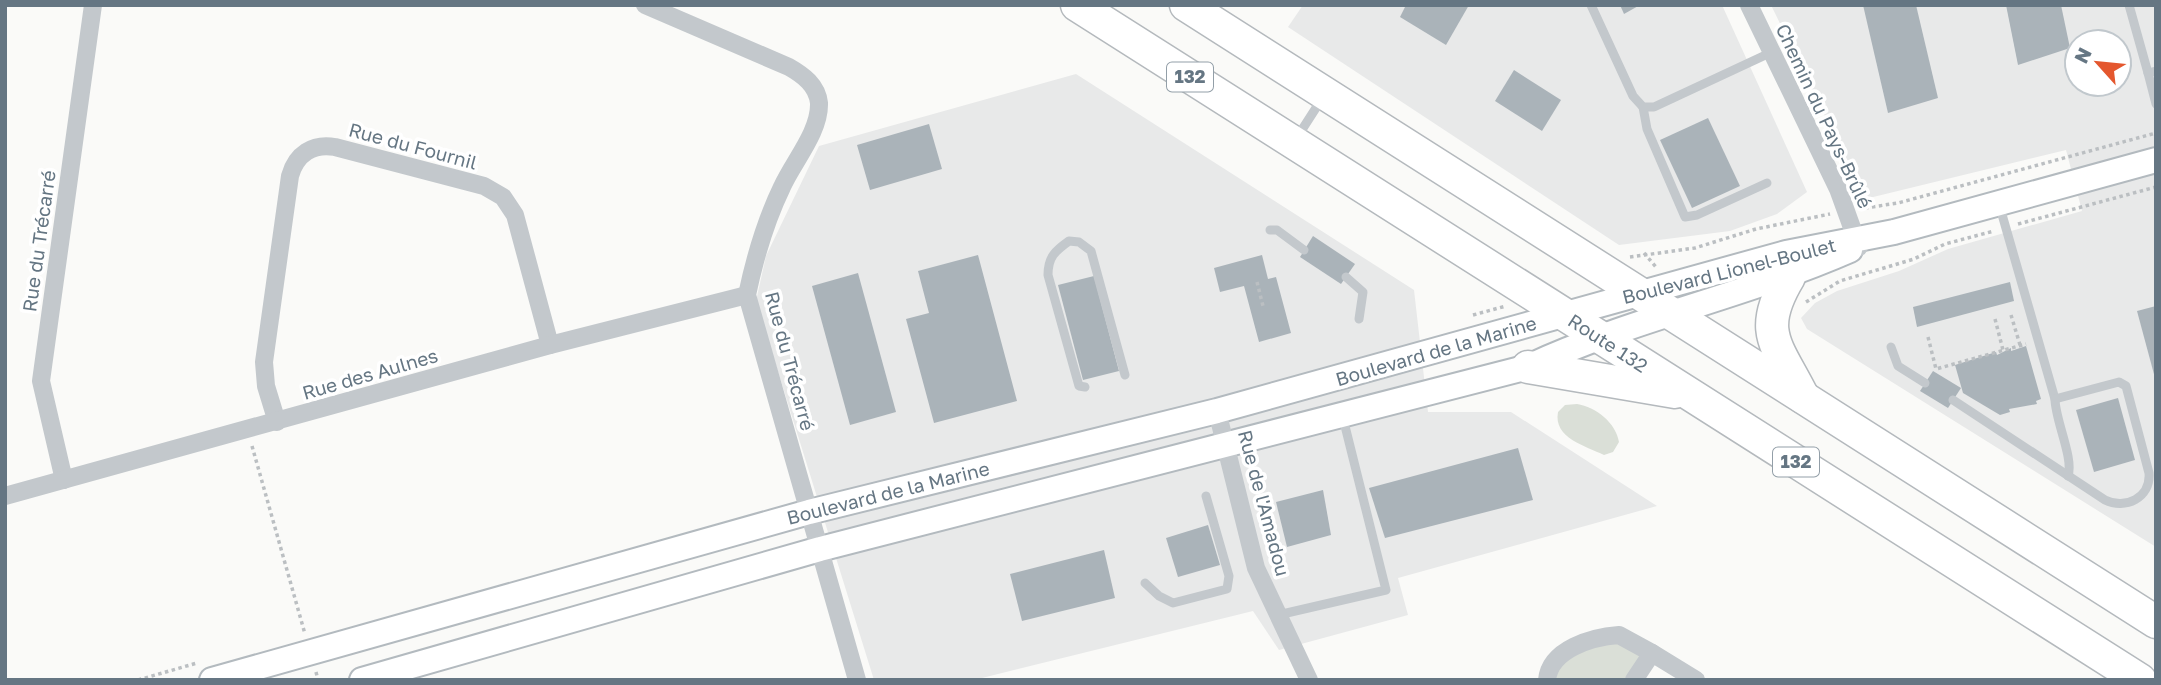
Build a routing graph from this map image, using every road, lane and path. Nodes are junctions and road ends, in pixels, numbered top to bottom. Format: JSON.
{"nodes":[{"id":1,"x":93,"y":5,"type":"edge"},
{"id":2,"x":645,"y":5,"type":"edge"},
{"id":3,"x":1077,"y":5,"type":"edge"},
{"id":4,"x":1186,"y":5,"type":"edge"},
{"id":5,"x":1591,"y":5,"type":"edge"},
{"id":6,"x":1749,"y":5,"type":"edge"},
{"id":7,"x":2129,"y":5,"type":"edge"},
{"id":8,"x":1772,"y":52,"type":"junction"},
{"id":9,"x":2152,"y":72,"type":"edge"},
{"id":10,"x":1325,"y":93,"type":"junction"},
{"id":11,"x":2156,"y":104,"type":"edge"},
{"id":12,"x":1643,"y":107,"type":"junction"},
{"id":13,"x":2156,"y":133,"type":"edge"},
{"id":14,"x":1294,"y":143,"type":"junction"},
{"id":15,"x":2156,"y":160,"type":"edge"},
{"id":16,"x":1767,"y":183,"type":"dead end"},
{"id":17,"x":2156,"y":187,"type":"edge"},
{"id":18,"x":1999,"y":202,"type":"junction"},
{"id":19,"x":1875,"y":205,"type":"dead end"},
{"id":20,"x":1802,"y":218,"type":"dead end"},
{"id":21,"x":2022,"y":222,"type":"dead end"},
{"id":22,"x":1269,"y":230,"type":"dead end"},
{"id":23,"x":1992,"y":232,"type":"dead end"},
{"id":24,"x":1858,"y":243,"type":"junction"},
{"id":25,"x":1304,"y":250,"type":"dead end"},
{"id":26,"x":1644,"y":253,"type":"junction"},
{"id":27,"x":1624,"y":260,"type":"dead end"},
{"id":28,"x":1653,"y":264,"type":"dead end"},
{"id":29,"x":1346,"y":277,"type":"dead end"},
{"id":30,"x":1789,"y":277,"type":"junction"},
{"id":31,"x":1256,"y":282,"type":"dead end"},
{"id":32,"x":1639,"y":293,"type":"junction"},
{"id":33,"x":747,"y":295,"type":"junction"},
{"id":34,"x":1262,"y":306,"type":"dead end"},
{"id":35,"x":1799,"y":309,"type":"dead end"},
{"id":36,"x":1566,"y":315,"type":"junction"},
{"id":37,"x":1673,"y":315,"type":"junction"},
{"id":38,"x":2011,"y":315,"type":"dead end"},
{"id":39,"x":1359,"y":319,"type":"dead end"},
{"id":40,"x":1996,"y":319,"type":"dead end"},
{"id":41,"x":1928,"y":337,"type":"dead end"},
{"id":42,"x":1602,"y":338,"type":"junction"},
{"id":43,"x":550,"y":345,"type":"junction"},
{"id":44,"x":2020,"y":345,"type":"junction"},
{"id":45,"x":1891,"y":347,"type":"dead end"},
{"id":46,"x":2003,"y":350,"type":"junction"},
{"id":47,"x":2031,"y":354,"type":"dead end"},
{"id":48,"x":1528,"y":367,"type":"junction"},
{"id":49,"x":1125,"y":374,"type":"dead end"},
{"id":50,"x":1926,"y":383,"type":"dead end"},
{"id":51,"x":1085,"y":387,"type":"dead end"},
{"id":52,"x":1689,"y":395,"type":"junction"},
{"id":53,"x":1803,"y":397,"type":"junction"},
{"id":54,"x":2055,"y":399,"type":"junction"},
{"id":55,"x":1953,"y":400,"type":"dead end"},
{"id":56,"x":1217,"y":411,"type":"junction"},
{"id":57,"x":1343,"y":415,"type":"junction"},
{"id":58,"x":276,"y":422,"type":"junction"},
{"id":59,"x":248,"y":430,"type":"junction"},
{"id":60,"x":1227,"y":446,"type":"junction"},
{"id":61,"x":2068,"y":475,"type":"junction"},
{"id":62,"x":64,"y":480,"type":"junction"},
{"id":63,"x":5,"y":496,"type":"edge"},
{"id":64,"x":1206,"y":496,"type":"dead end"},
{"id":65,"x":809,"y":512,"type":"junction"},
{"id":66,"x":820,"y":550,"type":"junction"},
{"id":67,"x":1145,"y":583,"type":"dead end"},
{"id":68,"x":1278,"y":615,"type":"junction"},
{"id":69,"x":2156,"y":622,"type":"edge"},
{"id":70,"x":310,"y":652,"type":"junction"},
{"id":71,"x":1653,"y":653,"type":"junction"},
{"id":72,"x":212,"y":680,"type":"edge"},
{"id":73,"x":362,"y":680,"type":"edge"},
{"id":74,"x":857,"y":680,"type":"edge"},
{"id":75,"x":1309,"y":680,"type":"edge"},
{"id":76,"x":1547,"y":680,"type":"edge"},
{"id":77,"x":1634,"y":680,"type":"edge"},
{"id":78,"x":1696,"y":680,"type":"edge"},
{"id":79,"x":2140,"y":680,"type":"edge"}],
"edges":[{"from":1,"to":62,"type":"street","name":"Rue du Trécarré"},
{"from":2,"to":33,"type":"street","name":"Rue du Trécarré"},
{"from":3,"to":14,"type":"highway","name":"Route 132","number":"132"},
{"from":4,"to":10,"type":"highway"},
{"from":5,"to":12,"type":"lane"},
{"from":6,"to":8,"type":"street","name":"Chemin du Pays-Brûlé"},
{"from":7,"to":9,"type":"lane"},
{"from":8,"to":12,"type":"lane"},
{"from":8,"to":24,"type":"street","name":"Chemin du Pays-Brûlé"},
{"from":9,"to":11,"type":"lane"},
{"from":10,"to":14,"type":"lane"},
{"from":10,"to":32,"type":"highway"},
{"from":12,"to":16,"type":"lane"},
{"from":13,"to":19,"type":"path"},
{"from":14,"to":36,"type":"highway","name":"Route 132","number":"132"},
{"from":15,"to":18,"type":"street","name":"Boulevard Lionel-Boulet"},
{"from":17,"to":21,"type":"path"},
{"from":18,"to":24,"type":"street","name":"Boulevard Lionel-Boulet"},
{"from":18,"to":54,"type":"lane"},
{"from":20,"to":26,"type":"path","name":"Boulevard Lionel-Boulet"},
{"from":22,"to":25,"type":"lane"},
{"from":23,"to":35,"type":"path","name":"Boulevard Lionel-Boulet"},
{"from":24,"to":30,"type":"street","name":"Boulevard Lionel-Boulet"},
{"from":24,"to":32,"type":"street","name":"Boulevard Lionel-Boulet"},
{"from":26,"to":27,"type":"path"},
{"from":26,"to":28,"type":"path"},
{"from":29,"to":39,"type":"lane"},
{"from":30,"to":37,"type":"street","name":"Boulevard Lionel-Boulet"},
{"from":30,"to":53,"type":"highway"},
{"from":31,"to":34,"type":"path"},
{"from":32,"to":36,"type":"street","name":"Boulevard Lionel-Boulet"},
{"from":32,"to":37,"type":"highway"},
{"from":33,"to":43,"type":"street","name":"Rue des Aulnes"},
{"from":33,"to":65,"type":"street","name":"Rue du Trécarré"},
{"from":36,"to":42,"type":"highway","name":"Route 132","number":"132"},
{"from":36,"to":56,"type":"street","name":"Boulevard de la Marine"},
{"from":37,"to":42,"type":"street","name":"Boulevard Lionel-Boulet"},
{"from":37,"to":53,"type":"highway"},
{"from":38,"to":44,"type":"path"},
{"from":40,"to":46,"type":"path"},
{"from":41,"to":46,"type":"path"},
{"from":42,"to":48,"type":"street","name":"Boulevard de la Marine"},
{"from":42,"to":52,"type":"highway","name":"Route 132","number":"132"},
{"from":43,"to":58,"type":"street","name":"Rue des Aulnes"},
{"from":43,"to":58,"type":"street","name":"Rue du Fournil"},
{"from":44,"to":46,"type":"path"},
{"from":44,"to":47,"type":"path"},
{"from":45,"to":50,"type":"lane"},
{"from":48,"to":52,"type":"highway"},
{"from":48,"to":57,"type":"street","name":"Boulevard de la Marine"},
{"from":49,"to":51,"type":"lane"},
{"from":52,"to":79,"type":"highway","name":"Route 132","number":"132"},
{"from":53,"to":69,"type":"highway"},
{"from":54,"to":61,"type":"lane"},
{"from":54,"to":61,"type":"lane"},
{"from":55,"to":61,"type":"lane"},
{"from":56,"to":60,"type":"street","name":"Rue de l'Amadou"},
{"from":56,"to":65,"type":"street","name":"Boulevard de la Marine"},
{"from":57,"to":60,"type":"street","name":"Boulevard de la Marine"},
{"from":57,"to":68,"type":"lane"},
{"from":58,"to":59,"type":"street","name":"Rue des Aulnes"},
{"from":59,"to":62,"type":"street","name":"Rue des Aulnes"},
{"from":59,"to":70,"type":"path"},
{"from":60,"to":66,"type":"street","name":"Boulevard de la Marine"},
{"from":60,"to":68,"type":"street","name":"Rue de l'Amadou"},
{"from":62,"to":63,"type":"street","name":"Rue des Aulnes"},
{"from":64,"to":67,"type":"lane"},
{"from":65,"to":66,"type":"street","name":"Rue du Trécarré"},
{"from":65,"to":70,"type":"street","name":"Boulevard de la Marine"},
{"from":66,"to":73,"type":"street","name":"Boulevard de la Marine"},
{"from":66,"to":74,"type":"street","name":"Rue du Trécarré"},
{"from":68,"to":75,"type":"street","name":"Rue de l'Amadou"},
{"from":70,"to":72,"type":"street","name":"Boulevard de la Marine"},
{"from":71,"to":76,"type":"street"},
{"from":71,"to":77,"type":"street"},
{"from":71,"to":78,"type":"street"}]}
